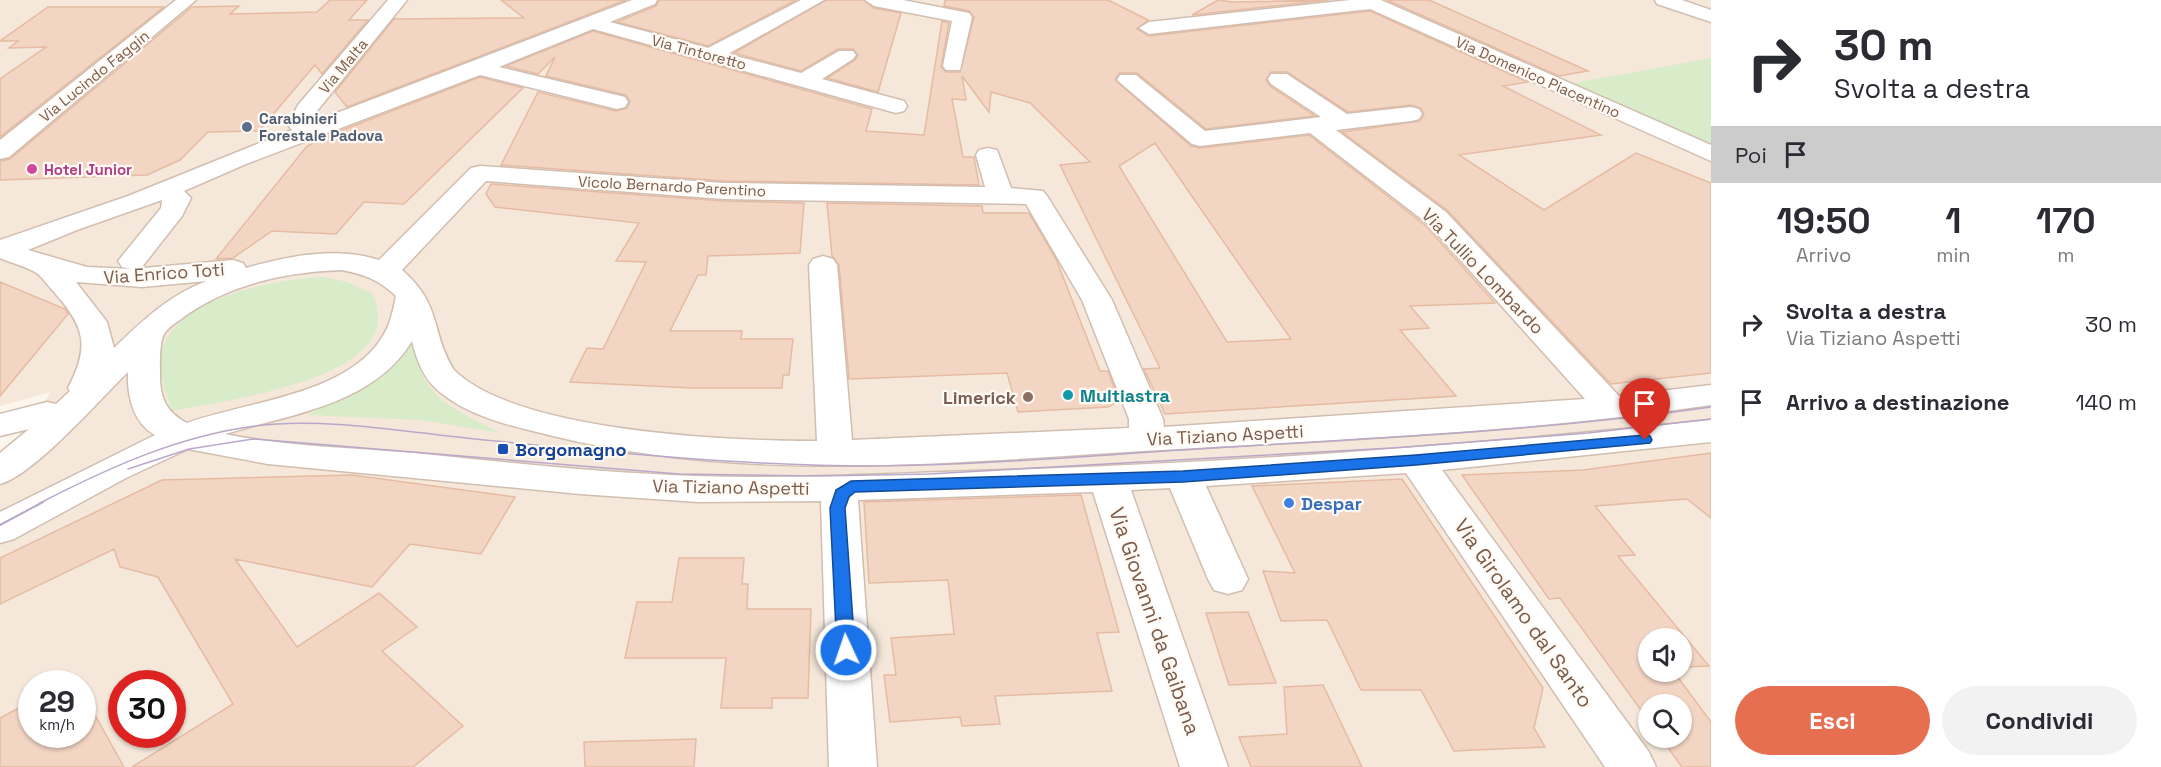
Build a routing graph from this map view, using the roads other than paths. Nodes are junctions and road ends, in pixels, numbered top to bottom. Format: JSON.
{"nodes":[{"id":1,"x":187,"y":0,"type":"edge"},
{"id":2,"x":398,"y":0,"type":"edge"},
{"id":3,"x":648,"y":0,"type":"edge"},
{"id":4,"x":815,"y":0,"type":"edge"},
{"id":5,"x":874,"y":0,"type":"edge"},
{"id":6,"x":1664,"y":0,"type":"edge"},
{"id":7,"x":1369,"y":2,"type":"edge"},
{"id":8,"x":1707,"y":12,"type":"edge"},
{"id":9,"x":593,"y":22,"type":"junction"},
{"id":10,"x":1149,"y":28,"type":"dead end"},
{"id":11,"x":710,"y":55,"type":"junction"},
{"id":12,"x":846,"y":55,"type":"dead end"},
{"id":13,"x":953,"y":66,"type":"dead end"},
{"id":14,"x":478,"y":68,"type":"junction"},
{"id":15,"x":1279,"y":79,"type":"dead end"},
{"id":16,"x":1128,"y":80,"type":"dead end"},
{"id":17,"x":804,"y":81,"type":"junction"},
{"id":18,"x":617,"y":102,"type":"dead end"},
{"id":19,"x":896,"y":106,"type":"dead end"},
{"id":20,"x":1411,"y":114,"type":"dead end"},
{"id":21,"x":1342,"y":121,"type":"junction"},
{"id":22,"x":1315,"y":125,"type":"junction"},
{"id":23,"x":311,"y":130,"type":"junction"},
{"id":24,"x":0,"y":152,"type":"edge"},
{"id":25,"x":1711,"y":154,"type":"edge"},
{"id":26,"x":988,"y":155,"type":"dead end"},
{"id":27,"x":163,"y":191,"type":"junction"},
{"id":28,"x":1000,"y":195,"type":"junction"},
{"id":29,"x":137,"y":202,"type":"junction"},
{"id":30,"x":2,"y":249,"type":"edge"},
{"id":31,"x":132,"y":261,"type":"dead end"},
{"id":32,"x":310,"y":262,"type":"junction"},
{"id":33,"x":823,"y":265,"type":"dead end"},
{"id":34,"x":47,"y":268,"type":"junction"},
{"id":35,"x":385,"y":271,"type":"junction"},
{"id":36,"x":411,"y":296,"type":"junction"},
{"id":37,"x":149,"y":332,"type":"junction"},
{"id":38,"x":1711,"y":395,"type":"edge"},
{"id":39,"x":62,"y":407,"type":"junction"},
{"id":40,"x":1611,"y":407,"type":"junction"},
{"id":41,"x":0,"y":425,"type":"edge"},
{"id":42,"x":1711,"y":431,"type":"edge"},
{"id":43,"x":184,"y":436,"type":"junction"},
{"id":44,"x":1132,"y":441,"type":"junction"},
{"id":45,"x":1416,"y":460,"type":"junction"},
{"id":46,"x":843,"y":470,"type":"junction"},
{"id":47,"x":0,"y":472,"type":"edge"},
{"id":48,"x":1183,"y":476,"type":"junction"},
{"id":49,"x":1121,"y":479,"type":"junction"},
{"id":50,"x":0,"y":529,"type":"edge"},
{"id":51,"x":1228,"y":579,"type":"dead end"},
{"id":52,"x":853,"y":767,"type":"edge"},
{"id":53,"x":1204,"y":767,"type":"edge"},
{"id":54,"x":1632,"y":767,"type":"edge"}],
"edges":[{"from":1,"to":24,"type":"street","name":"Via Lucindo Faggin"},
{"from":2,"to":23,"type":"street","name":"Via Malta"},
{"from":3,"to":9,"type":"street"},
{"from":4,"to":11,"type":"street"},
{"from":5,"to":13,"type":"street"},
{"from":6,"to":8,"type":"street"},
{"from":7,"to":10,"type":"street"},
{"from":7,"to":25,"type":"street","name":"Via Domenico Piacentino"},
{"from":9,"to":11,"type":"street","name":"Via Tintoretto"},
{"from":9,"to":14,"type":"street"},
{"from":11,"to":17,"type":"street","name":"Via Tintoretto"},
{"from":12,"to":17,"type":"street"},
{"from":14,"to":18,"type":"street"},
{"from":14,"to":23,"type":"street"},
{"from":15,"to":21,"type":"street"},
{"from":16,"to":22,"type":"street"},
{"from":17,"to":19,"type":"street","name":"Via Tintoretto"},
{"from":20,"to":21,"type":"street"},
{"from":21,"to":22,"type":"street"},
{"from":22,"to":40,"type":"street","name":"Via Tullio Lombardo"},
{"from":23,"to":27,"type":"street"},
{"from":26,"to":28,"type":"street"},
{"from":27,"to":29,"type":"street"},
{"from":27,"to":31,"type":"street"},
{"from":28,"to":35,"type":"street","name":"Vicolo Bernardo Parentino"},
{"from":28,"to":44,"type":"street","name":"Vicolo Bernardo Parentino"},
{"from":29,"to":30,"type":"street"},
{"from":29,"to":34,"type":"street"},
{"from":30,"to":34,"type":"street","name":"Via Enrico Toti"},
{"from":32,"to":34,"type":"street","name":"Via Enrico Toti"},
{"from":32,"to":35,"type":"street"},
{"from":32,"to":37,"type":"street"},
{"from":33,"to":46,"type":"street"},
{"from":34,"to":39,"type":"street"},
{"from":35,"to":36,"type":"street","name":"Via Tiziano Aspetti"},
{"from":36,"to":43,"type":"street"},
{"from":36,"to":46,"type":"street","name":"Via Tiziano Aspetti"},
{"from":37,"to":39,"type":"street"},
{"from":37,"to":43,"type":"street","name":"Via Tiziano Aspetti"},
{"from":38,"to":40,"type":"street","name":"Via Tiziano Aspetti"},
{"from":39,"to":41,"type":"street"},
{"from":39,"to":47,"type":"street"},
{"from":40,"to":44,"type":"street","name":"Via Tiziano Aspetti"},
{"from":42,"to":45,"type":"street","name":"Via Tiziano Aspetti"},
{"from":43,"to":46,"type":"street","name":"Via Tiziano Aspetti"},
{"from":43,"to":50,"type":"street"},
{"from":44,"to":46,"type":"street","name":"Via Tiziano Aspetti"},
{"from":45,"to":48,"type":"street","name":"Via Tiziano Aspetti"},
{"from":45,"to":54,"type":"street","name":"Via Girolamo dal Santo"},
{"from":46,"to":49,"type":"street","name":"Via Tiziano Aspetti"},
{"from":46,"to":52,"type":"street"},
{"from":48,"to":49,"type":"street","name":"Via Tiziano Aspetti"},
{"from":48,"to":51,"type":"street"},
{"from":49,"to":53,"type":"street","name":"Via Giovanni da Gaibana"}]}
